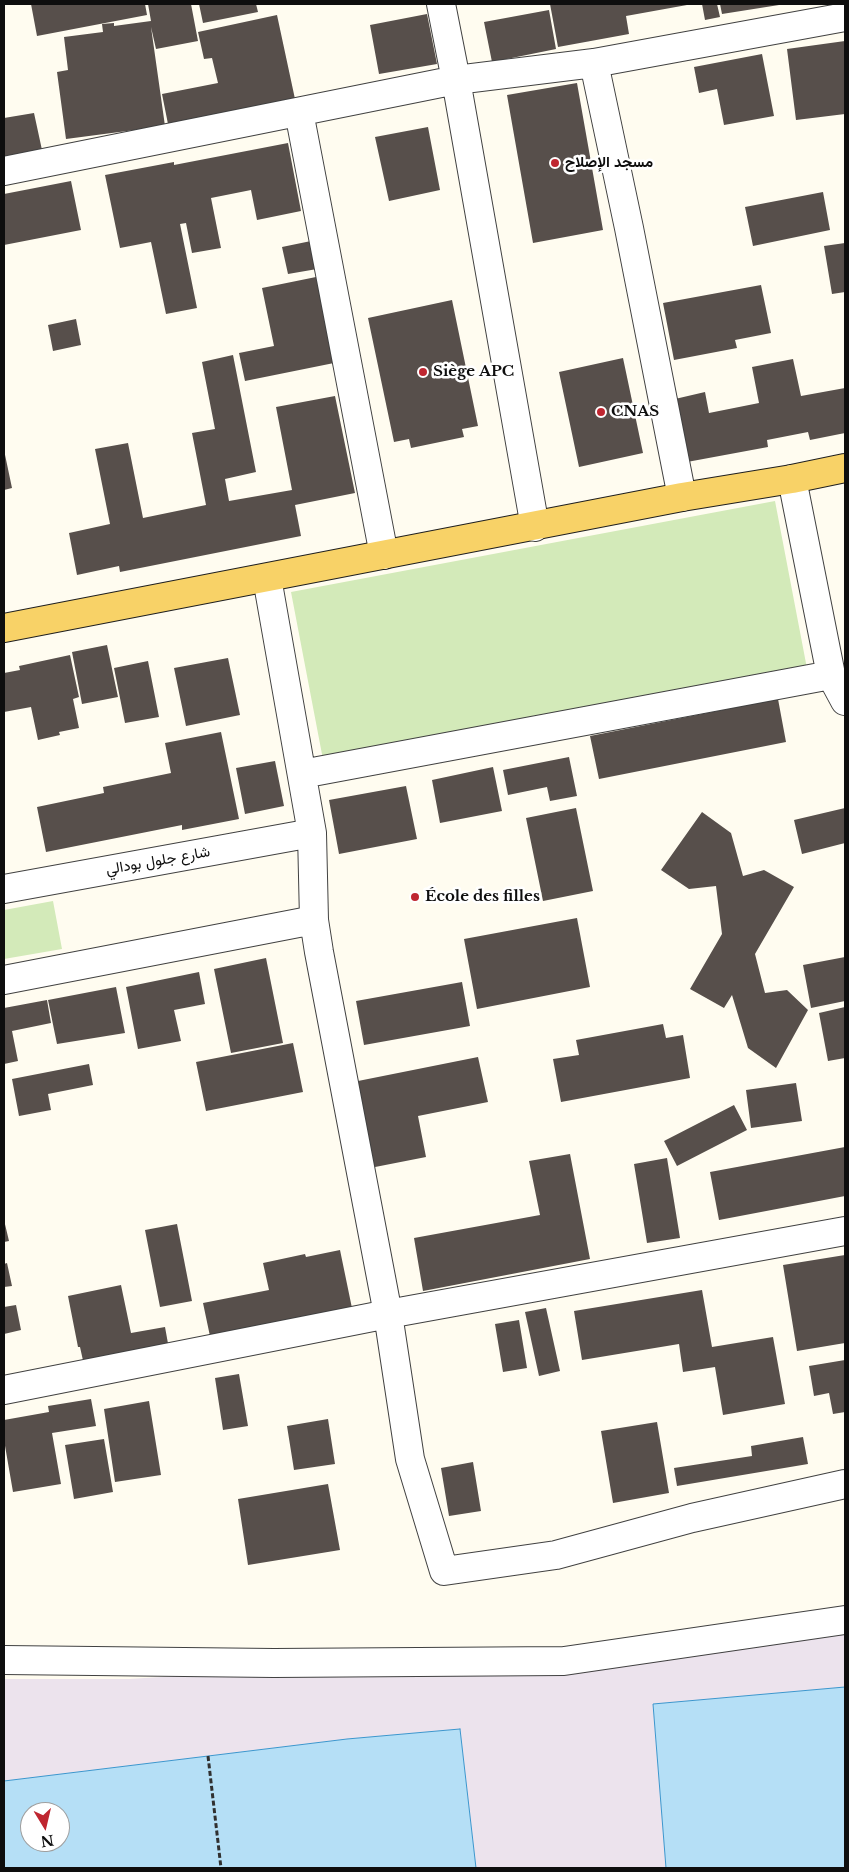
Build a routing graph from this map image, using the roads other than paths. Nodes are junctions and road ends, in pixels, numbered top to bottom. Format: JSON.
{"nodes":[{"id":1,"x":441,"y":4,"type":"edge"},
{"id":2,"x":845,"y":17,"type":"edge"},
{"id":3,"x":594,"y":63,"type":"junction"},
{"id":4,"x":456,"y":80,"type":"junction"},
{"id":5,"x":299,"y":112,"type":"junction"},
{"id":6,"x":4,"y":171,"type":"edge"},
{"id":7,"x":845,"y":468,"type":"edge"},
{"id":8,"x":792,"y":479,"type":"junction"},
{"id":9,"x":682,"y":497,"type":"junction"},
{"id":10,"x":535,"y":527,"type":"junction"},
{"id":11,"x":384,"y":555,"type":"junction"},
{"id":12,"x":267,"y":578,"type":"junction"},
{"id":13,"x":4,"y":628,"type":"edge"},
{"id":14,"x":831,"y":675,"type":"junction"},
{"id":15,"x":845,"y":701,"type":"edge"},
{"id":16,"x":302,"y":774,"type":"junction"},
{"id":17,"x":312,"y":833,"type":"junction"},
{"id":18,"x":4,"y":889,"type":"edge"},
{"id":19,"x":314,"y":920,"type":"junction"},
{"id":20,"x":4,"y":980,"type":"edge"},
{"id":21,"x":845,"y":1231,"type":"edge"},
{"id":22,"x":388,"y":1314,"type":"junction"},
{"id":23,"x":4,"y":1390,"type":"edge"},
{"id":24,"x":845,"y":1484,"type":"edge"},
{"id":25,"x":845,"y":1620,"type":"edge"},
{"id":26,"x":4,"y":1660,"type":"edge"}],
"edges":[{"from":1,"to":4,"type":"street"},
{"from":2,"to":3,"type":"street"},
{"from":3,"to":4,"type":"street"},
{"from":3,"to":9,"type":"street"},
{"from":4,"to":5,"type":"street"},
{"from":4,"to":10,"type":"street"},
{"from":5,"to":6,"type":"street"},
{"from":5,"to":11,"type":"street"},
{"from":7,"to":8,"type":"main road"},
{"from":8,"to":9,"type":"main road"},
{"from":8,"to":14,"type":"street"},
{"from":9,"to":10,"type":"main road"},
{"from":10,"to":11,"type":"main road"},
{"from":11,"to":12,"type":"main road"},
{"from":12,"to":13,"type":"main road"},
{"from":12,"to":16,"type":"street"},
{"from":14,"to":15,"type":"street"},
{"from":14,"to":16,"type":"street"},
{"from":16,"to":17,"type":"street"},
{"from":17,"to":18,"type":"street","name":"شارع جلول بودالي"},
{"from":17,"to":19,"type":"street"},
{"from":19,"to":20,"type":"street"},
{"from":19,"to":22,"type":"street"},
{"from":21,"to":22,"type":"street"},
{"from":22,"to":23,"type":"street"},
{"from":22,"to":24,"type":"street"},
{"from":25,"to":26,"type":"street"}]}
